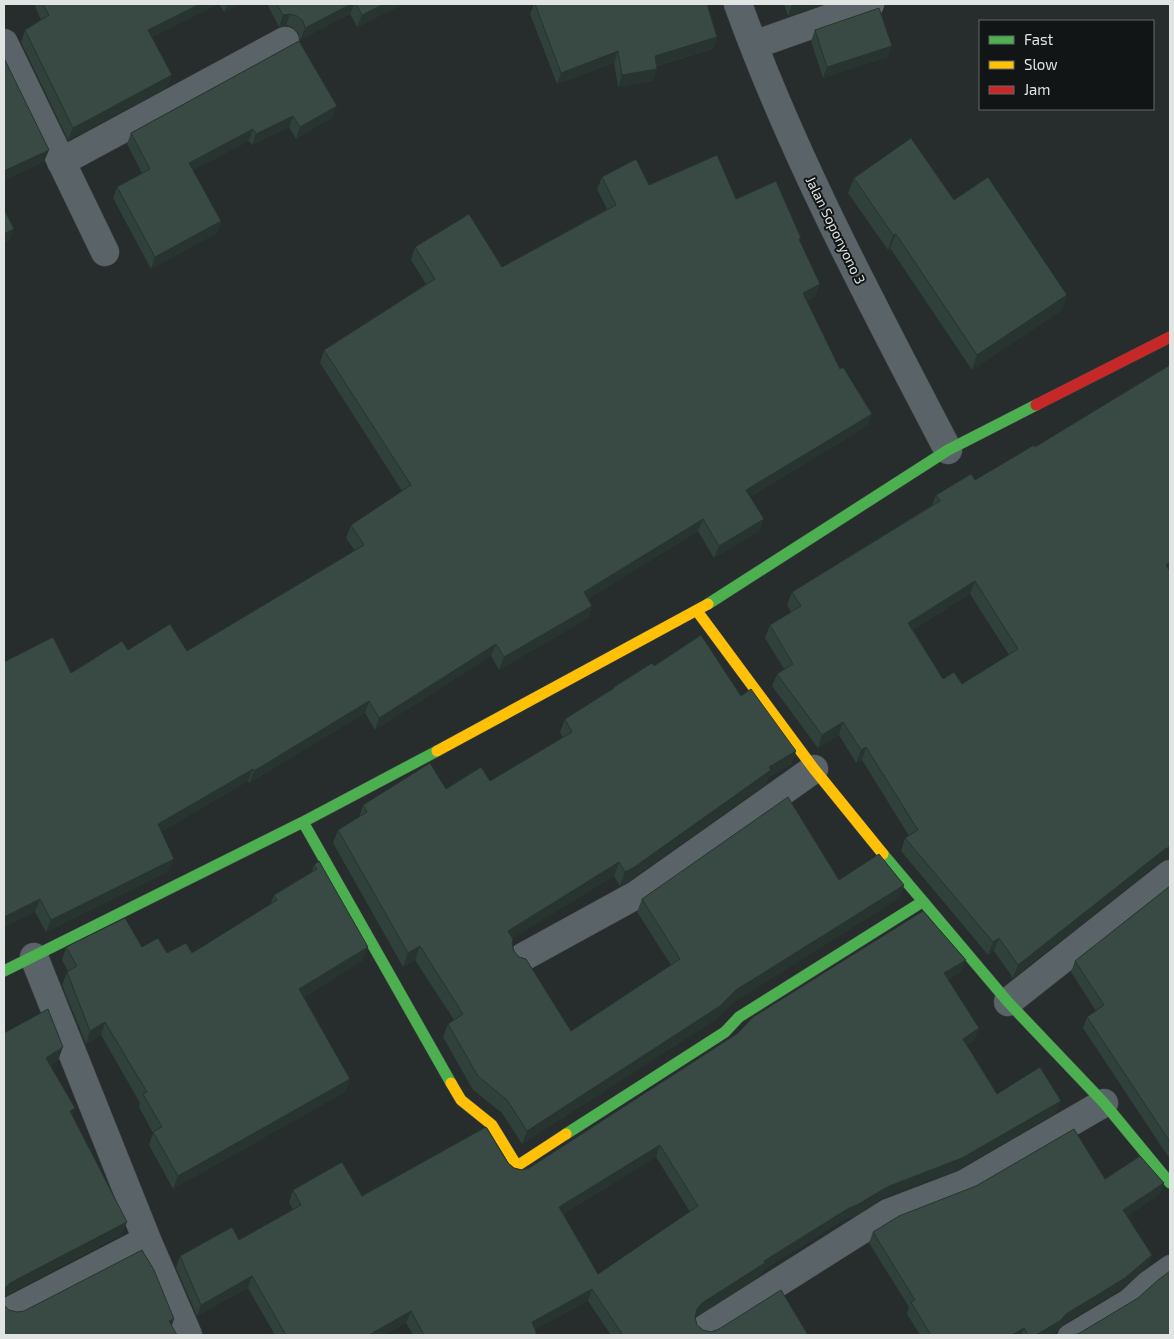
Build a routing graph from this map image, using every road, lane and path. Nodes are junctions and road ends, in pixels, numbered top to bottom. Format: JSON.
{"nodes":[{"id":1,"x":738,"y":4,"type":"edge"},
{"id":2,"x":870,"y":4,"type":"edge"},
{"id":3,"x":285,"y":41,"type":"dead end"},
{"id":4,"x":4,"y":43,"type":"edge"},
{"id":5,"x":754,"y":45,"type":"junction"},
{"id":6,"x":61,"y":162,"type":"junction"},
{"id":7,"x":105,"y":252,"type":"dead end"},
{"id":8,"x":1170,"y":337,"type":"edge"},
{"id":9,"x":948,"y":450,"type":"junction"},
{"id":10,"x":697,"y":611,"type":"junction"},
{"id":11,"x":814,"y":769,"type":"junction"},
{"id":12,"x":302,"y":822,"type":"junction"},
{"id":13,"x":1170,"y":874,"type":"edge"},
{"id":14,"x":922,"y":902,"type":"junction"},
{"id":15,"x":34,"y":957,"type":"junction"},
{"id":16,"x":522,"y":957,"type":"edge"},
{"id":17,"x":4,"y":971,"type":"edge"},
{"id":18,"x":1008,"y":1002,"type":"junction"},
{"id":19,"x":1104,"y":1103,"type":"junction"},
{"id":20,"x":1170,"y":1183,"type":"edge"},
{"id":21,"x":147,"y":1240,"type":"junction"},
{"id":22,"x":1170,"y":1265,"type":"edge"},
{"id":23,"x":12,"y":1310,"type":"edge"},
{"id":24,"x":706,"y":1328,"type":"dead end"},
{"id":25,"x":188,"y":1335,"type":"edge"},
{"id":26,"x":1068,"y":1335,"type":"edge"}],
"edges":[{"from":1,"to":5,"type":"street","name":"Jalan Soponyono 3"},
{"from":2,"to":5,"type":"street"},
{"from":3,"to":6,"type":"street"},
{"from":4,"to":6,"type":"street"},
{"from":5,"to":9,"type":"street","name":"Jalan Soponyono 3"},
{"from":6,"to":7,"type":"street"},
{"from":8,"to":9,"type":"street"},
{"from":9,"to":10,"type":"street"},
{"from":10,"to":11,"type":"street"},
{"from":10,"to":12,"type":"street"},
{"from":11,"to":14,"type":"street"},
{"from":11,"to":16,"type":"street"},
{"from":12,"to":14,"type":"street"},
{"from":12,"to":15,"type":"street"},
{"from":13,"to":18,"type":"street"},
{"from":14,"to":18,"type":"street"},
{"from":15,"to":17,"type":"street"},
{"from":15,"to":21,"type":"street"},
{"from":18,"to":19,"type":"street"},
{"from":19,"to":20,"type":"street"},
{"from":19,"to":24,"type":"street"},
{"from":21,"to":23,"type":"street"},
{"from":21,"to":25,"type":"street"},
{"from":22,"to":26,"type":"lane"}]}
